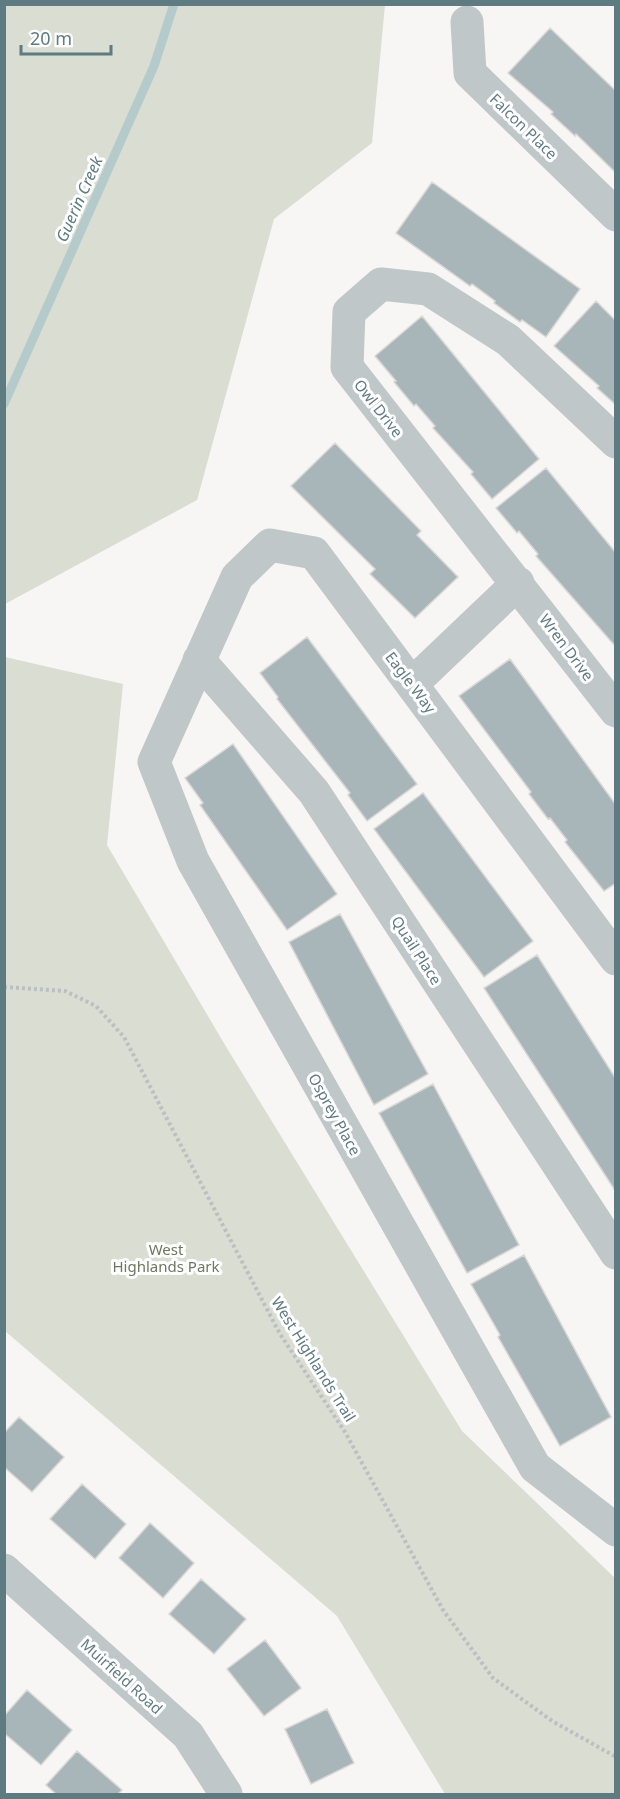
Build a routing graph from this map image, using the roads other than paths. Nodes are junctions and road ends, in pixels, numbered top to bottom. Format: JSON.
{"nodes":[{"id":1,"x":467,"y":22,"type":"dead end"},
{"id":2,"x":615,"y":215,"type":"edge"},
{"id":3,"x":615,"y":442,"type":"edge"},
{"id":4,"x":518,"y":584,"type":"junction"},
{"id":5,"x":200,"y":660,"type":"junction"},
{"id":6,"x":412,"y":684,"type":"junction"},
{"id":7,"x":615,"y":711,"type":"edge"},
{"id":8,"x":615,"y":959,"type":"edge"},
{"id":9,"x":615,"y":1254,"type":"edge"},
{"id":10,"x":615,"y":1530,"type":"edge"},
{"id":11,"x":4,"y":1570,"type":"edge"},
{"id":12,"x":226,"y":1794,"type":"edge"}],
"edges":[{"from":1,"to":2,"type":"street","name":"Falcon Place"},
{"from":3,"to":4,"type":"street","name":"Owl Drive"},
{"from":4,"to":6,"type":"street"},
{"from":4,"to":7,"type":"street","name":"Wren Drive"},
{"from":5,"to":6,"type":"street","name":"Eagle Way"},
{"from":5,"to":9,"type":"street","name":"Quail Place"},
{"from":5,"to":10,"type":"street","name":"Osprey Place"},
{"from":6,"to":8,"type":"street","name":"Eagle Way"},
{"from":11,"to":12,"type":"street","name":"Muirfield Road"}]}
